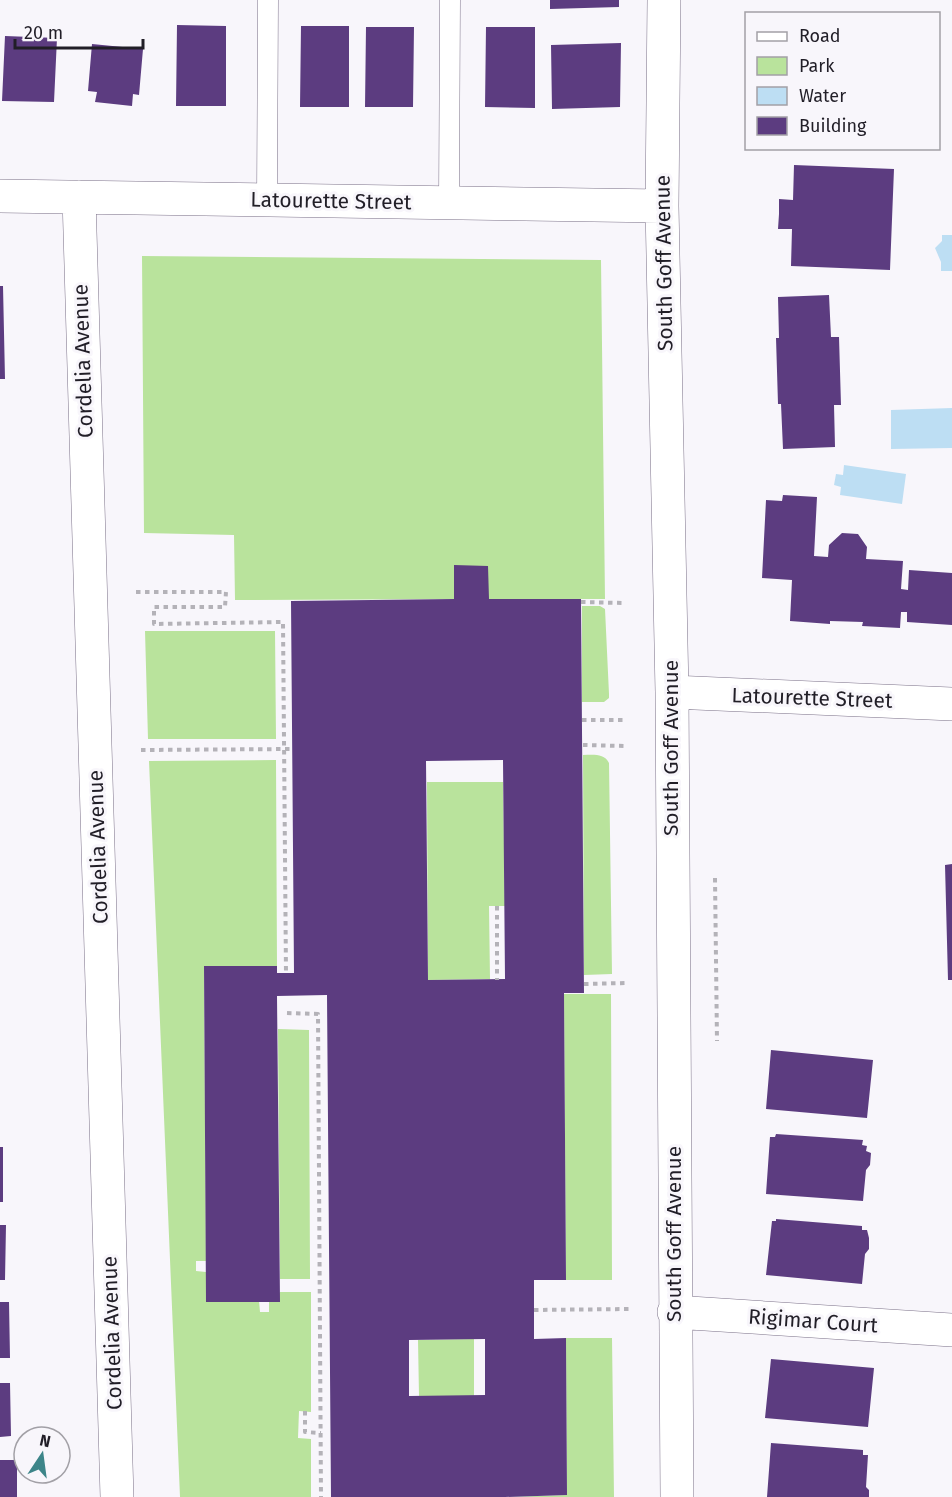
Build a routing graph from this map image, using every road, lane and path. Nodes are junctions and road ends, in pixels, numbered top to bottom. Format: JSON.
{"nodes":[{"id":1,"x":268,"y":0,"type":"edge"},
{"id":2,"x":450,"y":0,"type":"edge"},
{"id":3,"x":664,"y":0,"type":"edge"},
{"id":4,"x":0,"y":196,"type":"edge"},
{"id":5,"x":79,"y":197,"type":"junction"},
{"id":6,"x":267,"y":200,"type":"junction"},
{"id":7,"x":449,"y":202,"type":"junction"},
{"id":8,"x":662,"y":206,"type":"junction"},
{"id":9,"x":136,"y":592,"type":"dead end"},
{"id":10,"x":581,"y":602,"type":"dead end"},
{"id":11,"x":624,"y":603,"type":"dead end"},
{"id":12,"x":672,"y":692,"type":"junction"},
{"id":13,"x":952,"y":704,"type":"edge"},
{"id":14,"x":582,"y":720,"type":"dead end"},
{"id":15,"x":625,"y":720,"type":"dead end"},
{"id":16,"x":583,"y":745,"type":"dead end"},
{"id":17,"x":625,"y":746,"type":"dead end"},
{"id":18,"x":284,"y":749,"type":"junction"},
{"id":19,"x":293,"y":749,"type":"dead end"},
{"id":20,"x":141,"y":750,"type":"dead end"},
{"id":21,"x":715,"y":873,"type":"dead end"},
{"id":22,"x":497,"y":906,"type":"dead end"},
{"id":23,"x":286,"y":974,"type":"dead end"},
{"id":24,"x":497,"y":980,"type":"dead end"},
{"id":25,"x":626,"y":983,"type":"dead end"},
{"id":26,"x":584,"y":984,"type":"dead end"},
{"id":27,"x":287,"y":1013,"type":"dead end"},
{"id":28,"x":717,"y":1041,"type":"dead end"},
{"id":29,"x":629,"y":1309,"type":"dead end"},
{"id":30,"x":534,"y":1310,"type":"dead end"},
{"id":31,"x":675,"y":1312,"type":"junction"},
{"id":32,"x":952,"y":1330,"type":"edge"},
{"id":33,"x":305,"y":1411,"type":"dead end"},
{"id":34,"x":321,"y":1433,"type":"junction"},
{"id":35,"x":117,"y":1497,"type":"edge"},
{"id":36,"x":321,"y":1497,"type":"edge"},
{"id":37,"x":677,"y":1497,"type":"edge"}],
"edges":[{"from":1,"to":6,"type":"lane"},
{"from":2,"to":7,"type":"lane"},
{"from":3,"to":8,"type":"street","name":"South Goff Avenue"},
{"from":4,"to":5,"type":"street","name":"Latourette Street"},
{"from":5,"to":6,"type":"street","name":"Latourette Street"},
{"from":5,"to":35,"type":"street","name":"Cordelia Avenue"},
{"from":6,"to":7,"type":"street","name":"Latourette Street"},
{"from":7,"to":8,"type":"street","name":"Latourette Street"},
{"from":8,"to":12,"type":"street","name":"South Goff Avenue"},
{"from":9,"to":18,"type":"path"},
{"from":10,"to":11,"type":"path"},
{"from":12,"to":13,"type":"street","name":"Latourette Street"},
{"from":12,"to":31,"type":"street","name":"South Goff Avenue"},
{"from":14,"to":15,"type":"path"},
{"from":16,"to":17,"type":"path"},
{"from":18,"to":19,"type":"path"},
{"from":18,"to":20,"type":"path"},
{"from":18,"to":23,"type":"path"},
{"from":21,"to":28,"type":"path"},
{"from":22,"to":24,"type":"path"},
{"from":25,"to":26,"type":"path"},
{"from":27,"to":34,"type":"path"},
{"from":29,"to":30,"type":"path"},
{"from":31,"to":32,"type":"street","name":"Rigimar Court"},
{"from":31,"to":37,"type":"street","name":"South Goff Avenue"},
{"from":33,"to":34,"type":"path"},
{"from":34,"to":36,"type":"path"}]}
